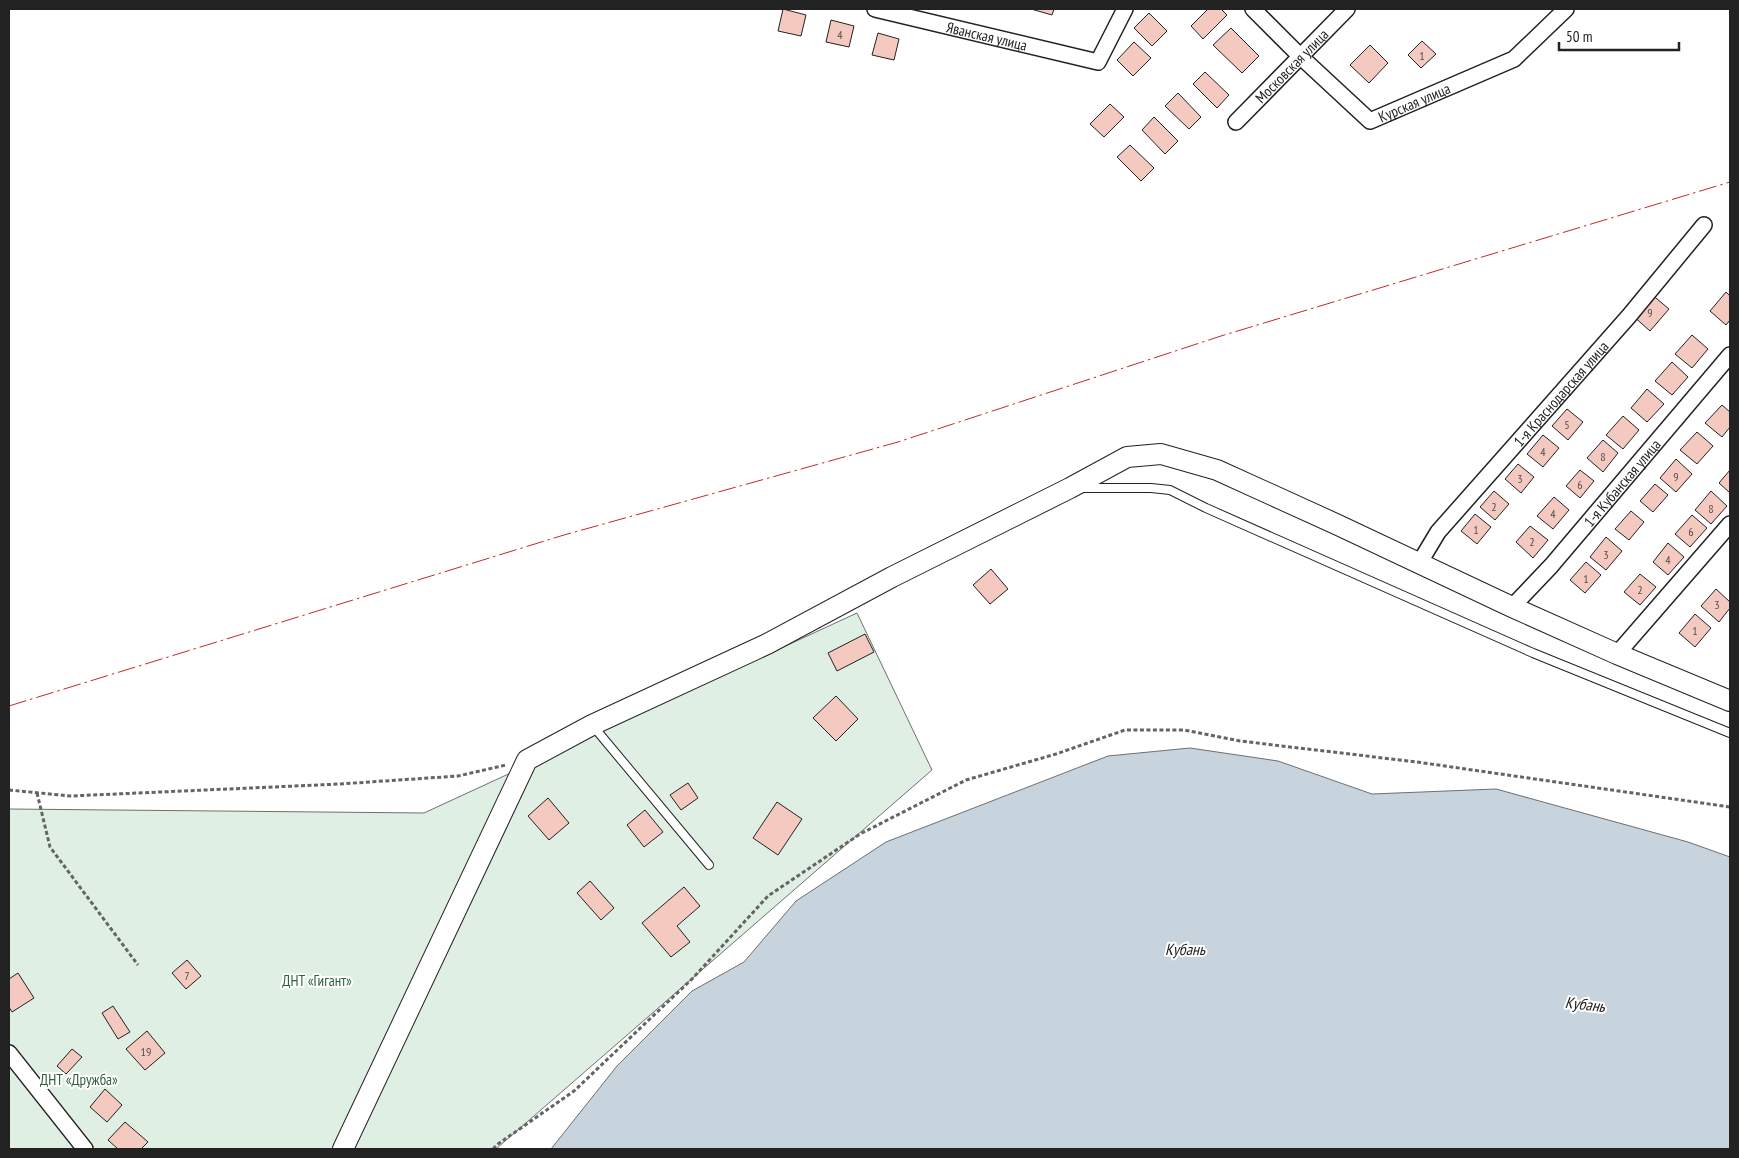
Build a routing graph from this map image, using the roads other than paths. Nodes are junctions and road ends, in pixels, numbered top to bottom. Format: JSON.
{"nodes":[{"id":1,"x":875,"y":9,"type":"edge"},
{"id":2,"x":1125,"y":9,"type":"edge"},
{"id":3,"x":1253,"y":9,"type":"edge"},
{"id":4,"x":1347,"y":9,"type":"edge"},
{"id":5,"x":1566,"y":9,"type":"edge"},
{"id":6,"x":1301,"y":57,"type":"junction"},
{"id":7,"x":1236,"y":122,"type":"dead end"},
{"id":8,"x":1704,"y":225,"type":"dead end"},
{"id":9,"x":1730,"y":355,"type":"edge"},
{"id":10,"x":1070,"y":488,"type":"junction"},
{"id":11,"x":1730,"y":524,"type":"edge"},
{"id":12,"x":1420,"y":562,"type":"junction"},
{"id":13,"x":1512,"y":607,"type":"junction"},
{"id":14,"x":1617,"y":654,"type":"junction"},
{"id":15,"x":1729,"y":699,"type":"edge"},
{"id":16,"x":592,"y":725,"type":"junction"},
{"id":17,"x":1730,"y":733,"type":"edge"},
{"id":18,"x":709,"y":865,"type":"dead end"},
{"id":19,"x":11,"y":1059,"type":"edge"},
{"id":20,"x":85,"y":1149,"type":"edge"},
{"id":21,"x":343,"y":1149,"type":"edge"}],
"edges":[{"from":1,"to":2,"type":"street","name":"Яванская улица"},
{"from":3,"to":6,"type":"street","name":"Курская улица"},
{"from":4,"to":6,"type":"street","name":"Московская улица"},
{"from":5,"to":6,"type":"street","name":"Курская улица"},
{"from":6,"to":7,"type":"street","name":"Московская улица"},
{"from":8,"to":12,"type":"street","name":"1-я Краснодарская улица"},
{"from":9,"to":13,"type":"street","name":"1-я Кубанская улица"},
{"from":10,"to":12,"type":"street"},
{"from":10,"to":16,"type":"street"},
{"from":10,"to":17,"type":"lane"},
{"from":11,"to":14,"type":"street"},
{"from":12,"to":13,"type":"street"},
{"from":13,"to":14,"type":"street"},
{"from":14,"to":15,"type":"street"},
{"from":16,"to":18,"type":"lane"},
{"from":16,"to":21,"type":"street"},
{"from":19,"to":20,"type":"street"}]}
